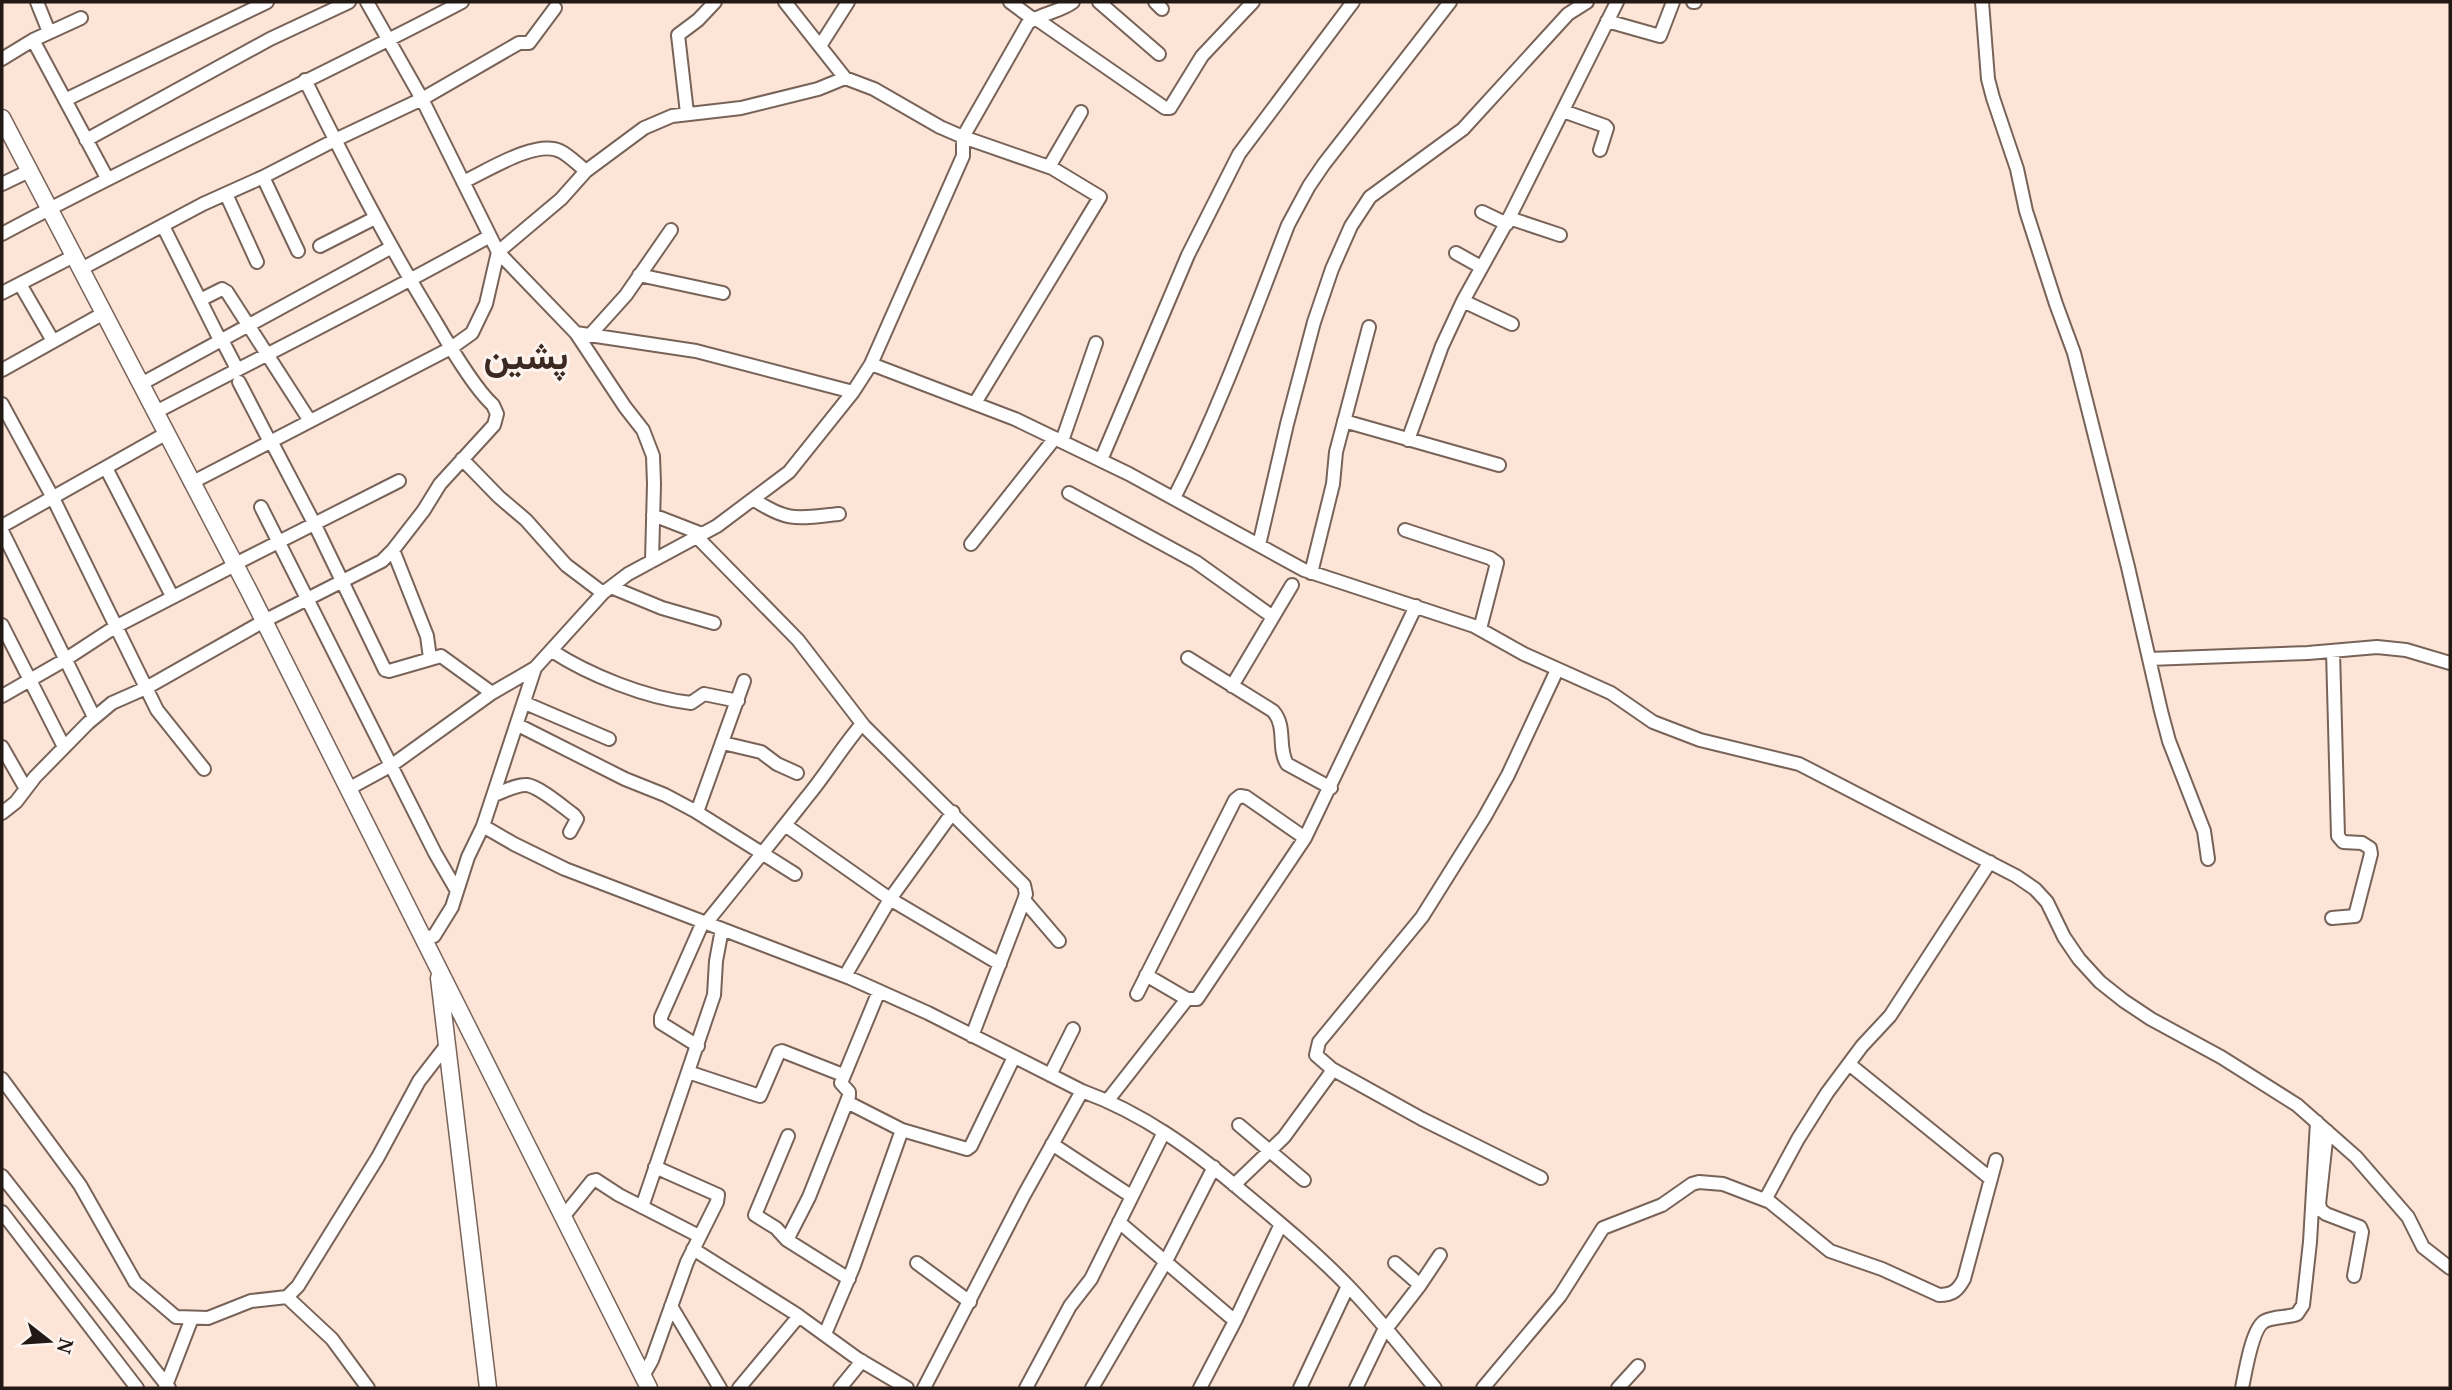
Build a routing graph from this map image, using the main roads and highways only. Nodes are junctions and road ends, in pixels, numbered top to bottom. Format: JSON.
{"nodes":[{"id":1,"x":2,"y":118,"type":"edge"},
{"id":2,"x":6,"y":137,"type":"edge"},
{"id":3,"x":438,"y":968,"type":"junction"},
{"id":4,"x":646,"y":1382,"type":"edge"},
{"id":5,"x":488,"y":1388,"type":"edge"}],
"edges":[{"from":1,"to":2,"type":"main road"},
{"from":2,"to":3,"type":"main road"},
{"from":3,"to":4,"type":"main road"},
{"from":3,"to":5,"type":"main road"}]}
